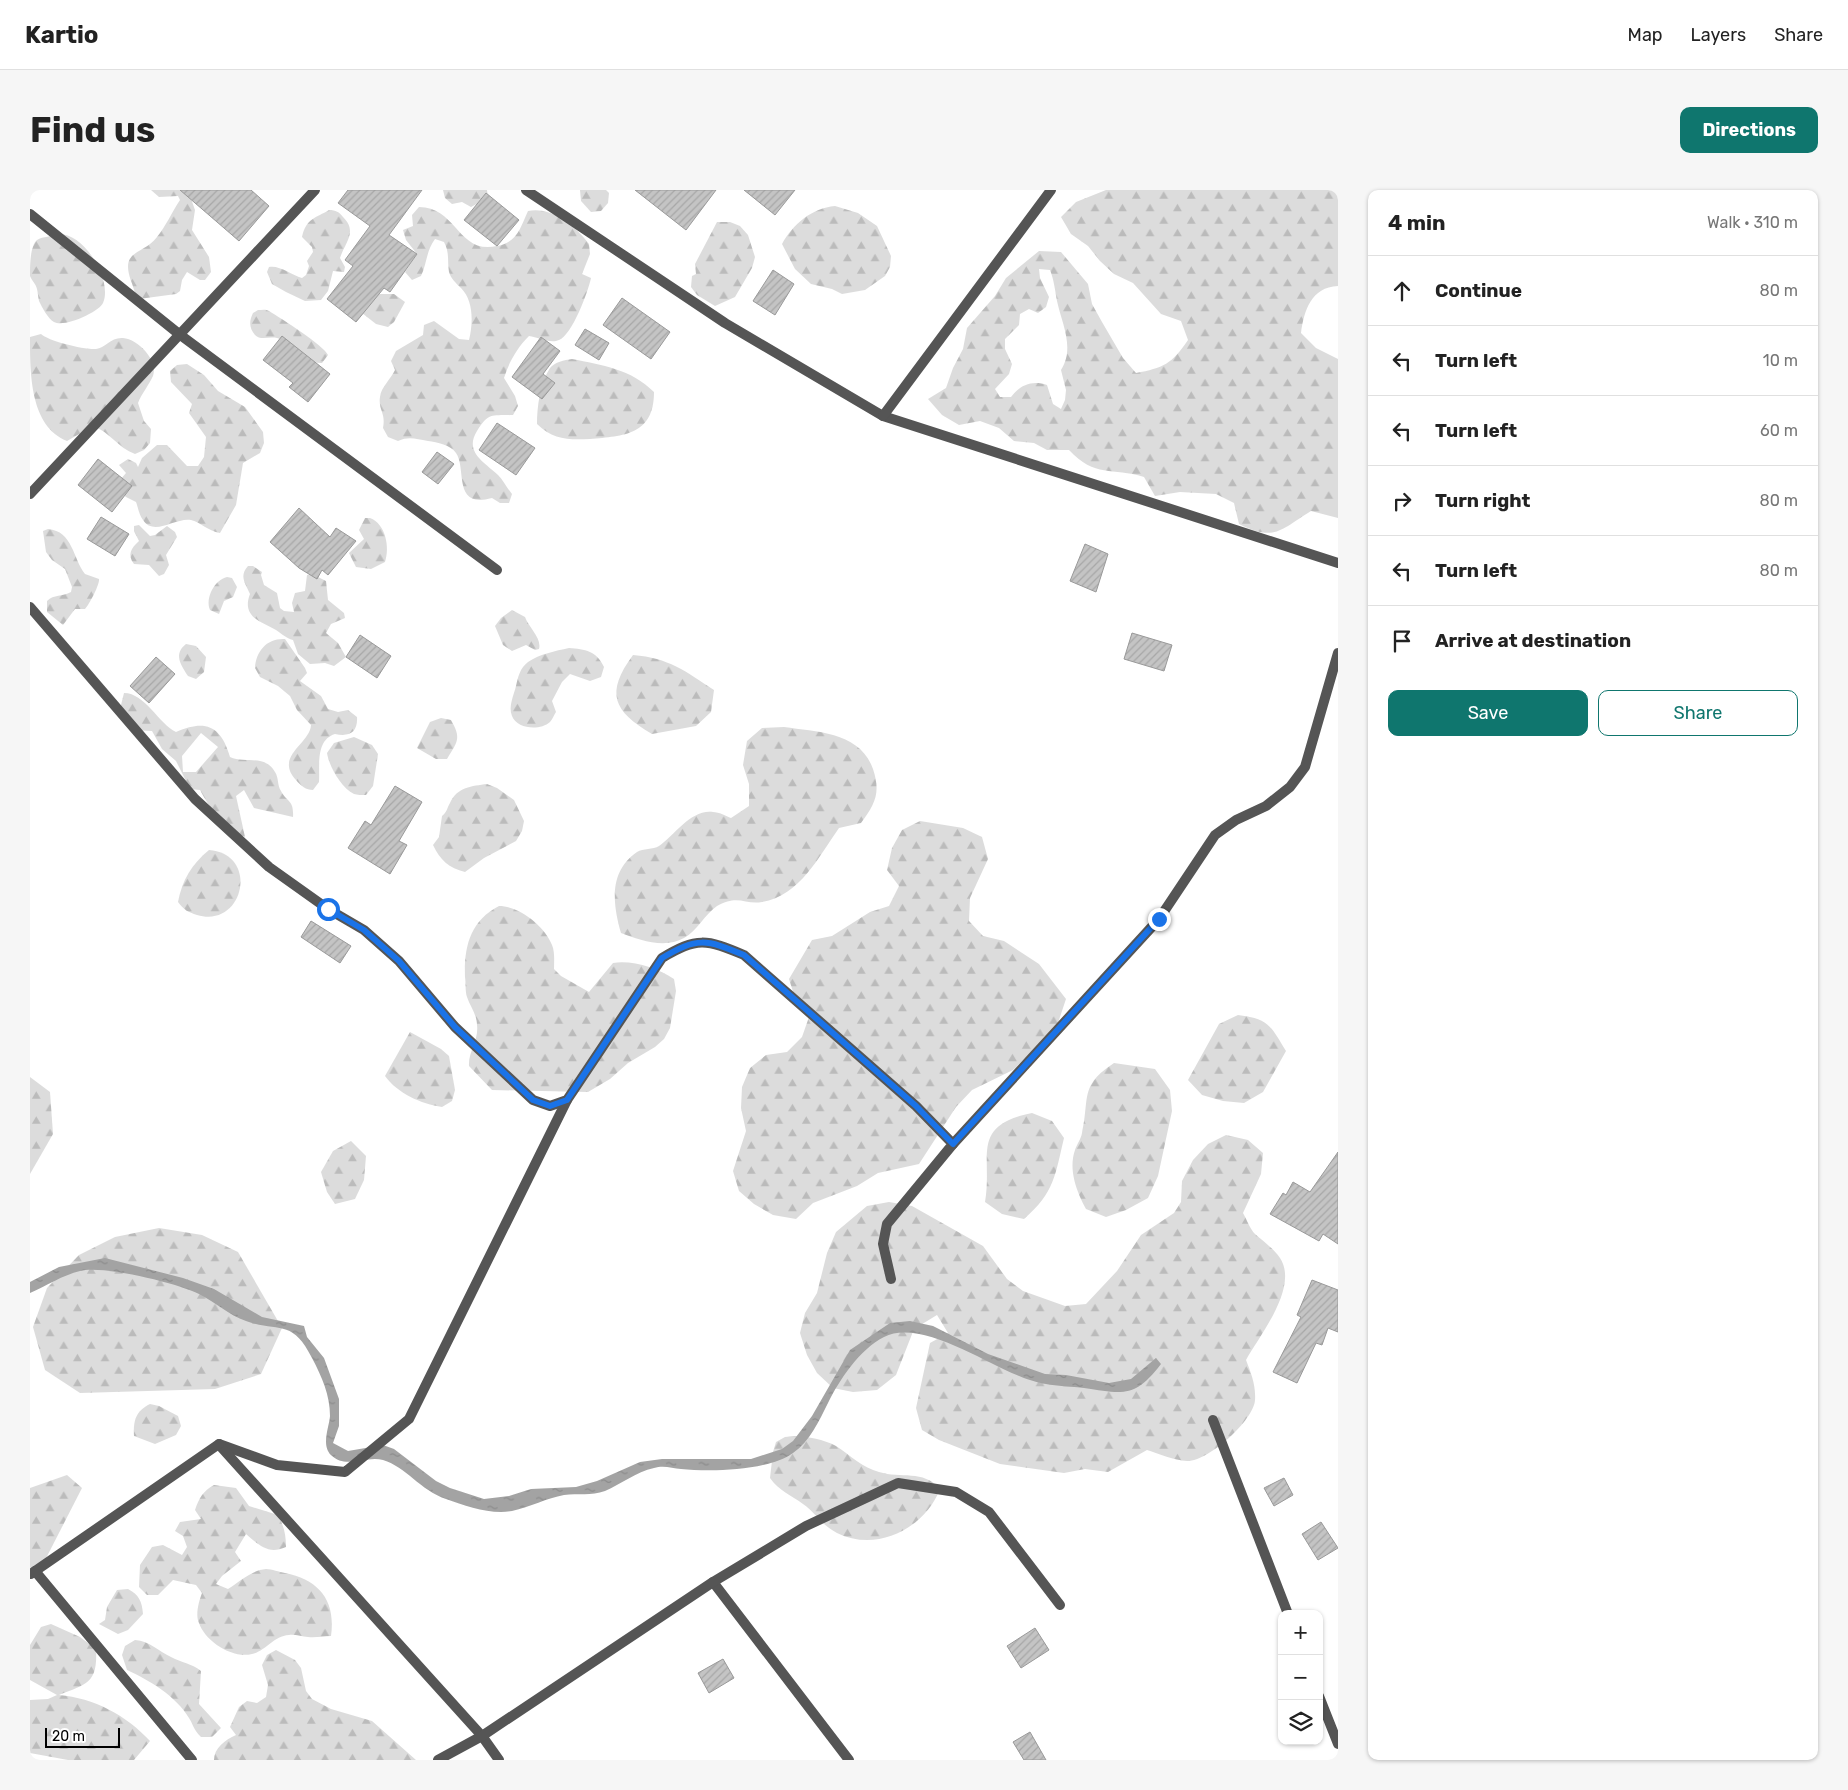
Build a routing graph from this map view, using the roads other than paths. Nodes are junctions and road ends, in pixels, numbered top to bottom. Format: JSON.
{"nodes":[{"id":1,"x":315,"y":190,"type":"edge"},
{"id":2,"x":526,"y":190,"type":"edge"},
{"id":3,"x":1048,"y":191,"type":"edge"},
{"id":4,"x":30,"y":214,"type":"edge"},
{"id":5,"x":179,"y":334,"type":"junction"},
{"id":6,"x":883,"y":416,"type":"junction"},
{"id":7,"x":30,"y":494,"type":"edge"},
{"id":8,"x":1338,"y":563,"type":"edge"},
{"id":9,"x":497,"y":570,"type":"dead end"},
{"id":10,"x":30,"y":607,"type":"edge"},
{"id":11,"x":1338,"y":653,"type":"edge"},
{"id":12,"x":567,"y":1100,"type":"junction"},
{"id":13,"x":953,"y":1144,"type":"junction"},
{"id":14,"x":890,"y":1279,"type":"dead end"},
{"id":15,"x":1213,"y":1420,"type":"dead end"},
{"id":16,"x":219,"y":1444,"type":"junction"},
{"id":17,"x":33,"y":1573,"type":"edge"},
{"id":18,"x":713,"y":1582,"type":"junction"},
{"id":19,"x":1060,"y":1605,"type":"dead end"},
{"id":20,"x":1286,"y":1610,"type":"edge"},
{"id":21,"x":1321,"y":1700,"type":"edge"},
{"id":22,"x":482,"y":1736,"type":"junction"},
{"id":23,"x":1338,"y":1744,"type":"edge"},
{"id":24,"x":192,"y":1760,"type":"edge"},
{"id":25,"x":438,"y":1760,"type":"edge"},
{"id":26,"x":499,"y":1760,"type":"edge"},
{"id":27,"x":849,"y":1760,"type":"edge"}],
"edges":[{"from":1,"to":5,"type":"street"},
{"from":2,"to":6,"type":"street"},
{"from":3,"to":6,"type":"street"},
{"from":4,"to":5,"type":"street"},
{"from":5,"to":7,"type":"street"},
{"from":5,"to":9,"type":"street"},
{"from":6,"to":8,"type":"street"},
{"from":10,"to":12,"type":"street"},
{"from":11,"to":13,"type":"street"},
{"from":12,"to":13,"type":"street"},
{"from":12,"to":16,"type":"street"},
{"from":13,"to":14,"type":"street"},
{"from":15,"to":20,"type":"street"},
{"from":16,"to":17,"type":"street"},
{"from":16,"to":22,"type":"street"},
{"from":17,"to":24,"type":"street"},
{"from":18,"to":19,"type":"street"},
{"from":18,"to":22,"type":"street"},
{"from":18,"to":27,"type":"street"},
{"from":21,"to":23,"type":"street"},
{"from":22,"to":25,"type":"street"},
{"from":22,"to":26,"type":"street"}]}
